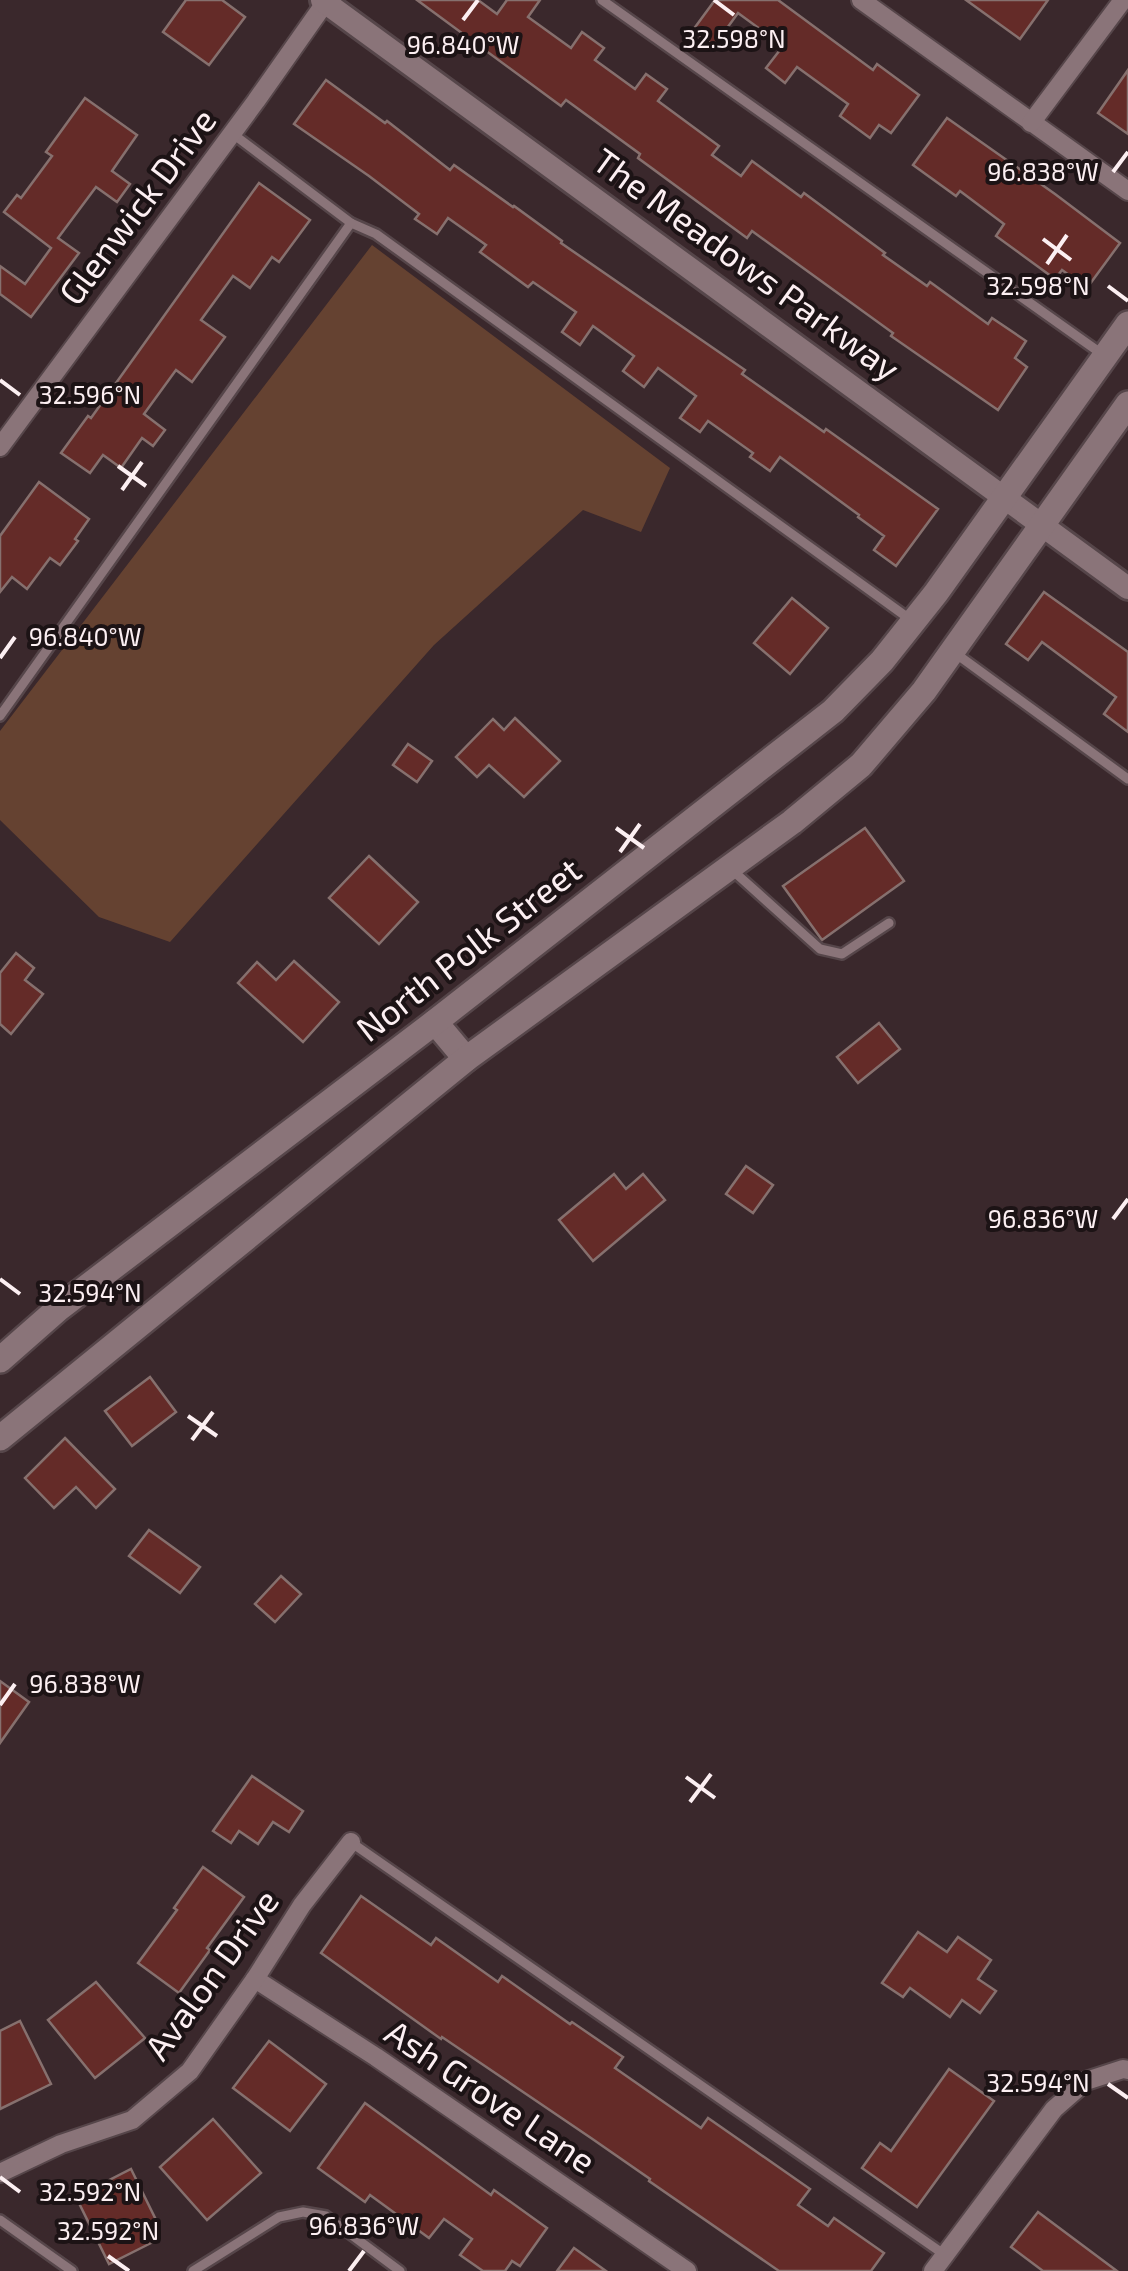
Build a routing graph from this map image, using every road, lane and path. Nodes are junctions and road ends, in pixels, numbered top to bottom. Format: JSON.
{"nodes":[{"id":1,"x":602,"y":0,"type":"edge"},
{"id":2,"x":861,"y":0,"type":"edge"},
{"id":3,"x":1122,"y":0,"type":"edge"},
{"id":4,"x":323,"y":1,"type":"edge"},
{"id":5,"x":1032,"y":123,"type":"junction"},
{"id":6,"x":232,"y":134,"type":"junction"},
{"id":7,"x":1128,"y":190,"type":"edge"},
{"id":8,"x":350,"y":223,"type":"junction"},
{"id":9,"x":1128,"y":324,"type":"edge"},
{"id":10,"x":1106,"y":356,"type":"junction"},
{"id":11,"x":1128,"y":404,"type":"edge"},
{"id":12,"x":0,"y":447,"type":"edge"},
{"id":13,"x":1004,"y":498,"type":"junction"},
{"id":14,"x":1041,"y":525,"type":"junction"},
{"id":15,"x":1128,"y":588,"type":"edge"},
{"id":16,"x":913,"y":622,"type":"junction"},
{"id":17,"x":952,"y":652,"type":"junction"},
{"id":18,"x":0,"y":716,"type":"edge"},
{"id":19,"x":1128,"y":779,"type":"edge"},
{"id":20,"x":729,"y":867,"type":"junction"},
{"id":21,"x":889,"y":923,"type":"dead end"},
{"id":22,"x":435,"y":1022,"type":"junction"},
{"id":23,"x":466,"y":1059,"type":"junction"},
{"id":24,"x":0,"y":1360,"type":"edge"},
{"id":25,"x":0,"y":1438,"type":"edge"},
{"id":26,"x":351,"y":1842,"type":"joint"},
{"id":27,"x":255,"y":1979,"type":"junction"},
{"id":28,"x":1128,"y":2070,"type":"edge"},
{"id":29,"x":0,"y":2173,"type":"edge"},
{"id":30,"x":0,"y":2220,"type":"edge"},
{"id":31,"x":945,"y":2255,"type":"junction"},
{"id":32,"x":72,"y":2271,"type":"edge"},
{"id":33,"x":193,"y":2271,"type":"edge"},
{"id":34,"x":400,"y":2271,"type":"edge"},
{"id":35,"x":687,"y":2271,"type":"edge"},
{"id":36,"x":933,"y":2271,"type":"edge"}],
"edges":[{"from":1,"to":10,"type":"lane"},
{"from":2,"to":5,"type":"street"},
{"from":3,"to":5,"type":"street"},
{"from":4,"to":6,"type":"street","name":"Glenwick Drive"},
{"from":4,"to":13,"type":"street","name":"The Meadows Parkway"},
{"from":5,"to":7,"type":"street"},
{"from":6,"to":8,"type":"lane"},
{"from":6,"to":12,"type":"street","name":"Glenwick Drive"},
{"from":8,"to":16,"type":"lane"},
{"from":8,"to":18,"type":"lane"},
{"from":9,"to":10,"type":"main road","name":"North Polk Street"},
{"from":10,"to":13,"type":"main road","name":"North Polk Street"},
{"from":11,"to":14,"type":"main road"},
{"from":13,"to":14,"type":"street","name":"The Meadows Parkway"},
{"from":13,"to":16,"type":"main road","name":"North Polk Street"},
{"from":14,"to":15,"type":"street","name":"The Meadows Parkway"},
{"from":14,"to":17,"type":"main road"},
{"from":16,"to":22,"type":"main road","name":"North Polk Street"},
{"from":17,"to":19,"type":"lane"},
{"from":17,"to":20,"type":"main road"},
{"from":20,"to":21,"type":"lane"},
{"from":20,"to":23,"type":"main road"},
{"from":22,"to":23,"type":"main road"},
{"from":22,"to":24,"type":"main road","name":"North Polk Street"},
{"from":23,"to":25,"type":"main road"},
{"from":26,"to":27,"type":"street","name":"Avalon Drive"},
{"from":26,"to":31,"type":"lane"},
{"from":27,"to":29,"type":"street","name":"Avalon Drive"},
{"from":27,"to":35,"type":"street","name":"Ash Grove Lane"},
{"from":28,"to":31,"type":"street"},
{"from":30,"to":32,"type":"lane"},
{"from":31,"to":36,"type":"street"},
{"from":33,"to":34,"type":"lane"}]}
